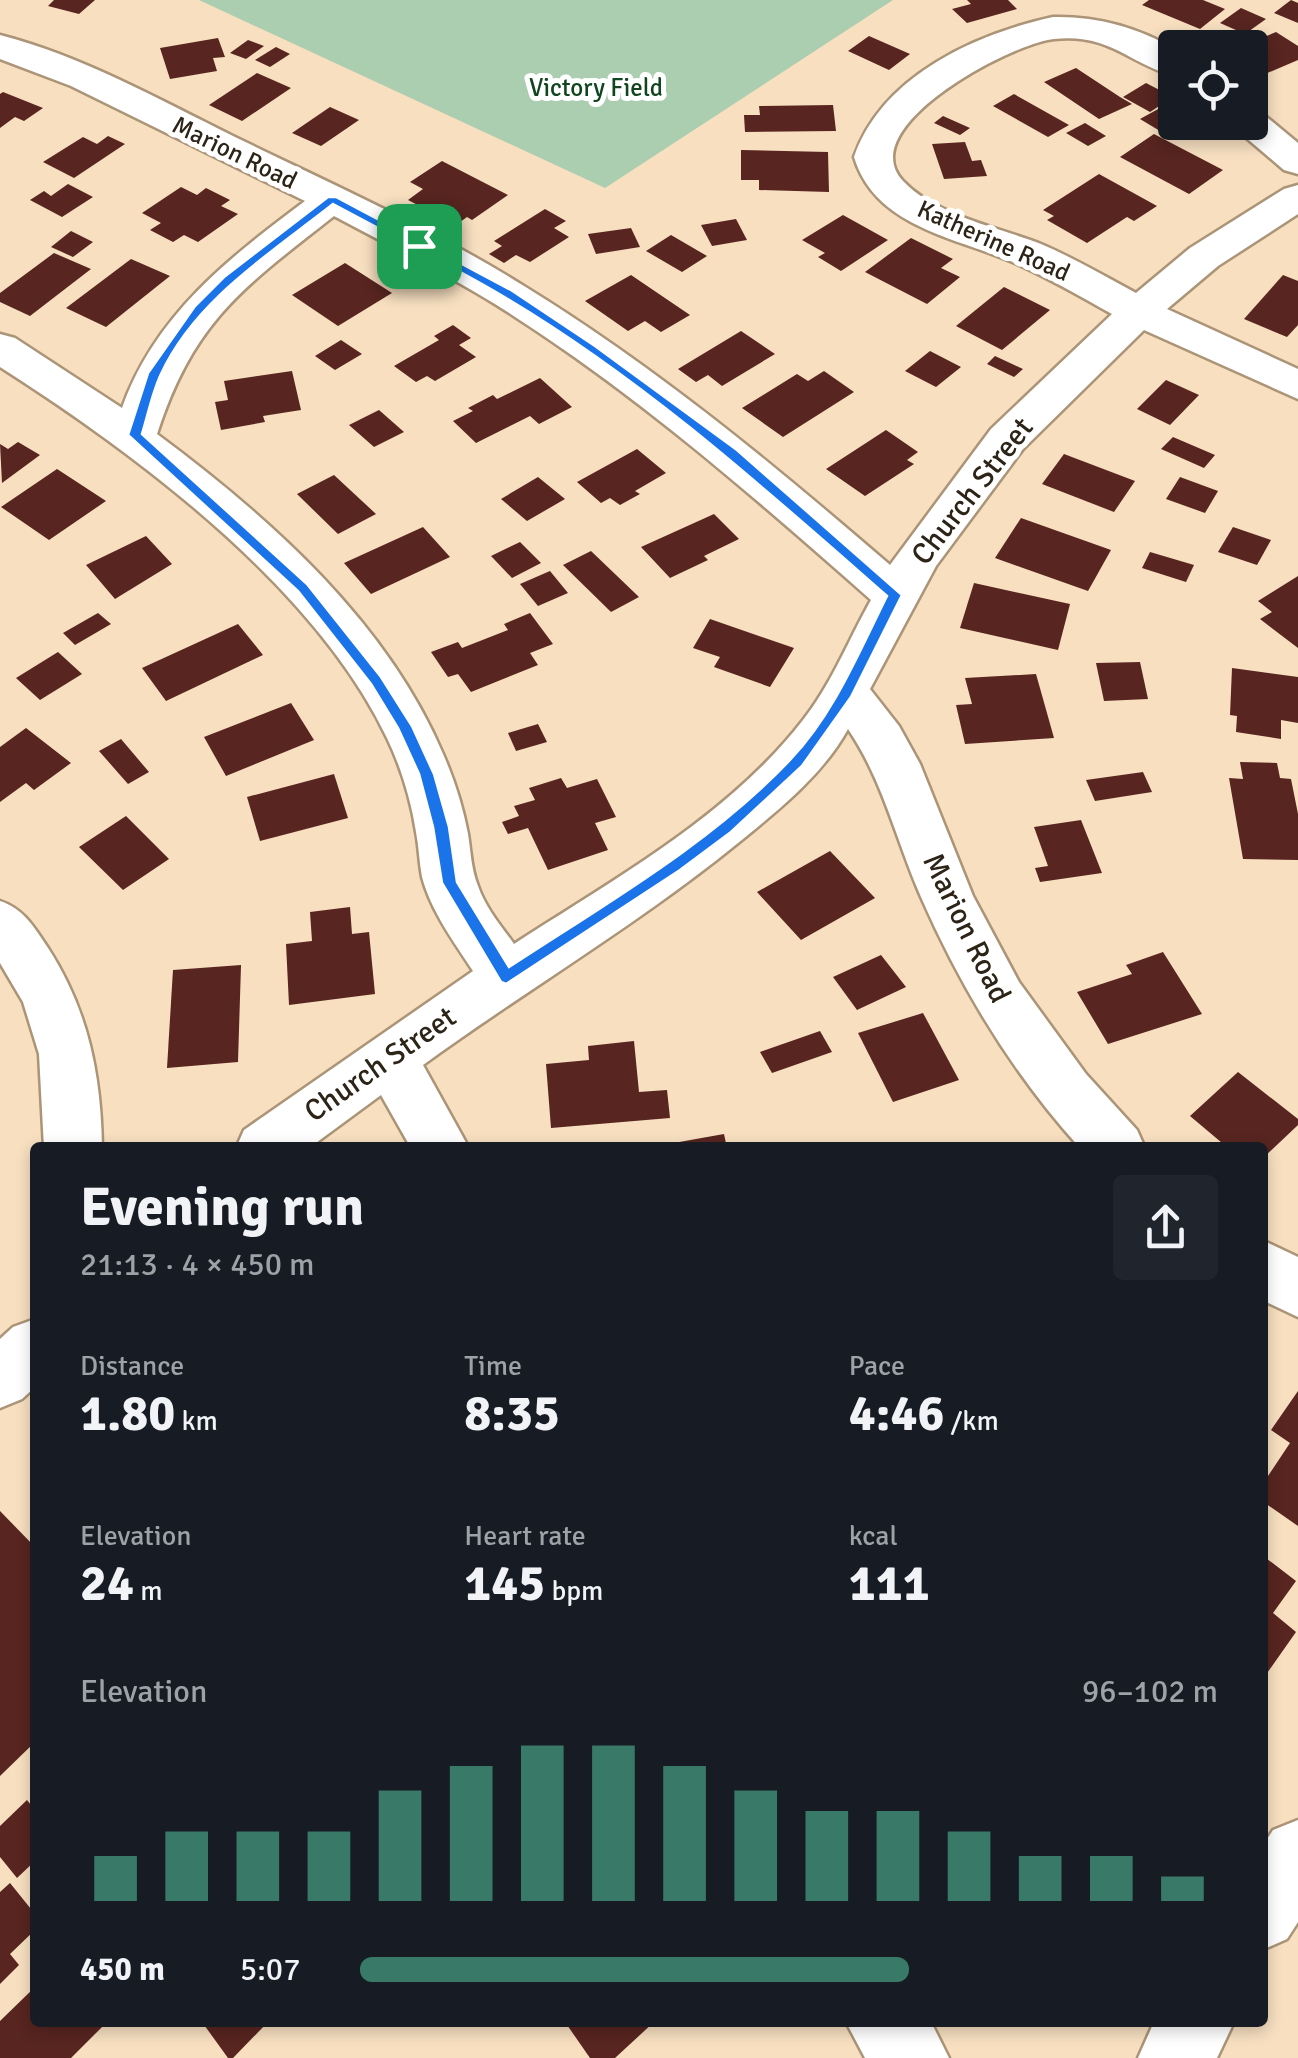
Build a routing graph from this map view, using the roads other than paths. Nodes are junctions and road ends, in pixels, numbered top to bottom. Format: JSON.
{"nodes":[{"id":1,"x":0,"y":46,"type":"edge"},
{"id":2,"x":1158,"y":56,"type":"edge"},
{"id":3,"x":1268,"y":137,"type":"edge"},
{"id":4,"x":1298,"y":162,"type":"edge"},
{"id":5,"x":1298,"y":196,"type":"edge"},
{"id":6,"x":332,"y":199,"type":"junction"},
{"id":7,"x":1139,"y":311,"type":"junction"},
{"id":8,"x":0,"y":348,"type":"edge"},
{"id":9,"x":1298,"y":385,"type":"edge"},
{"id":10,"x":135,"y":435,"type":"junction"},
{"id":11,"x":895,"y":595,"type":"junction"},
{"id":12,"x":846,"y":694,"type":"junction"},
{"id":13,"x":0,"y":922,"type":"edge"},
{"id":14,"x":506,"y":977,"type":"junction"},
{"id":15,"x":388,"y":1057,"type":"junction"},
{"id":16,"x":73,"y":1142,"type":"edge"},
{"id":17,"x":272,"y":1142,"type":"edge"},
{"id":18,"x":438,"y":1142,"type":"edge"},
{"id":19,"x":1112,"y":1142,"type":"edge"},
{"id":20,"x":1268,"y":1272,"type":"edge"},
{"id":21,"x":1298,"y":1290,"type":"edge"},
{"id":22,"x":30,"y":1351,"type":"edge"},
{"id":23,"x":0,"y":1379,"type":"edge"},
{"id":24,"x":1298,"y":1855,"type":"edge"},
{"id":25,"x":1268,"y":1904,"type":"edge"},
{"id":26,"x":887,"y":2027,"type":"edge"},
{"id":27,"x":1194,"y":2027,"type":"edge"},
{"id":28,"x":912,"y":2058,"type":"edge"},
{"id":29,"x":1175,"y":2058,"type":"edge"}],
"edges":[{"from":1,"to":6,"type":"street","name":"Marion Road"},
{"from":2,"to":7,"type":"street","name":"Katherine Road"},
{"from":3,"to":4,"type":"street"},
{"from":5,"to":7,"type":"street","name":"Church Street"},
{"from":6,"to":10,"type":"street"},
{"from":6,"to":11,"type":"street","name":"Marion Road"},
{"from":7,"to":9,"type":"street","name":"Katherine Road"},
{"from":7,"to":11,"type":"street","name":"Church Street"},
{"from":8,"to":10,"type":"street"},
{"from":10,"to":14,"type":"street"},
{"from":11,"to":12,"type":"street","name":"Church Street"},
{"from":12,"to":14,"type":"street","name":"Church Street"},
{"from":12,"to":19,"type":"street","name":"Marion Road"},
{"from":13,"to":16,"type":"street"},
{"from":14,"to":15,"type":"street","name":"Church Street"},
{"from":15,"to":17,"type":"street","name":"Church Street"},
{"from":15,"to":18,"type":"street"},
{"from":20,"to":21,"type":"street"},
{"from":22,"to":23,"type":"street"},
{"from":24,"to":25,"type":"street"},
{"from":26,"to":28,"type":"street"},
{"from":27,"to":29,"type":"street"}]}
